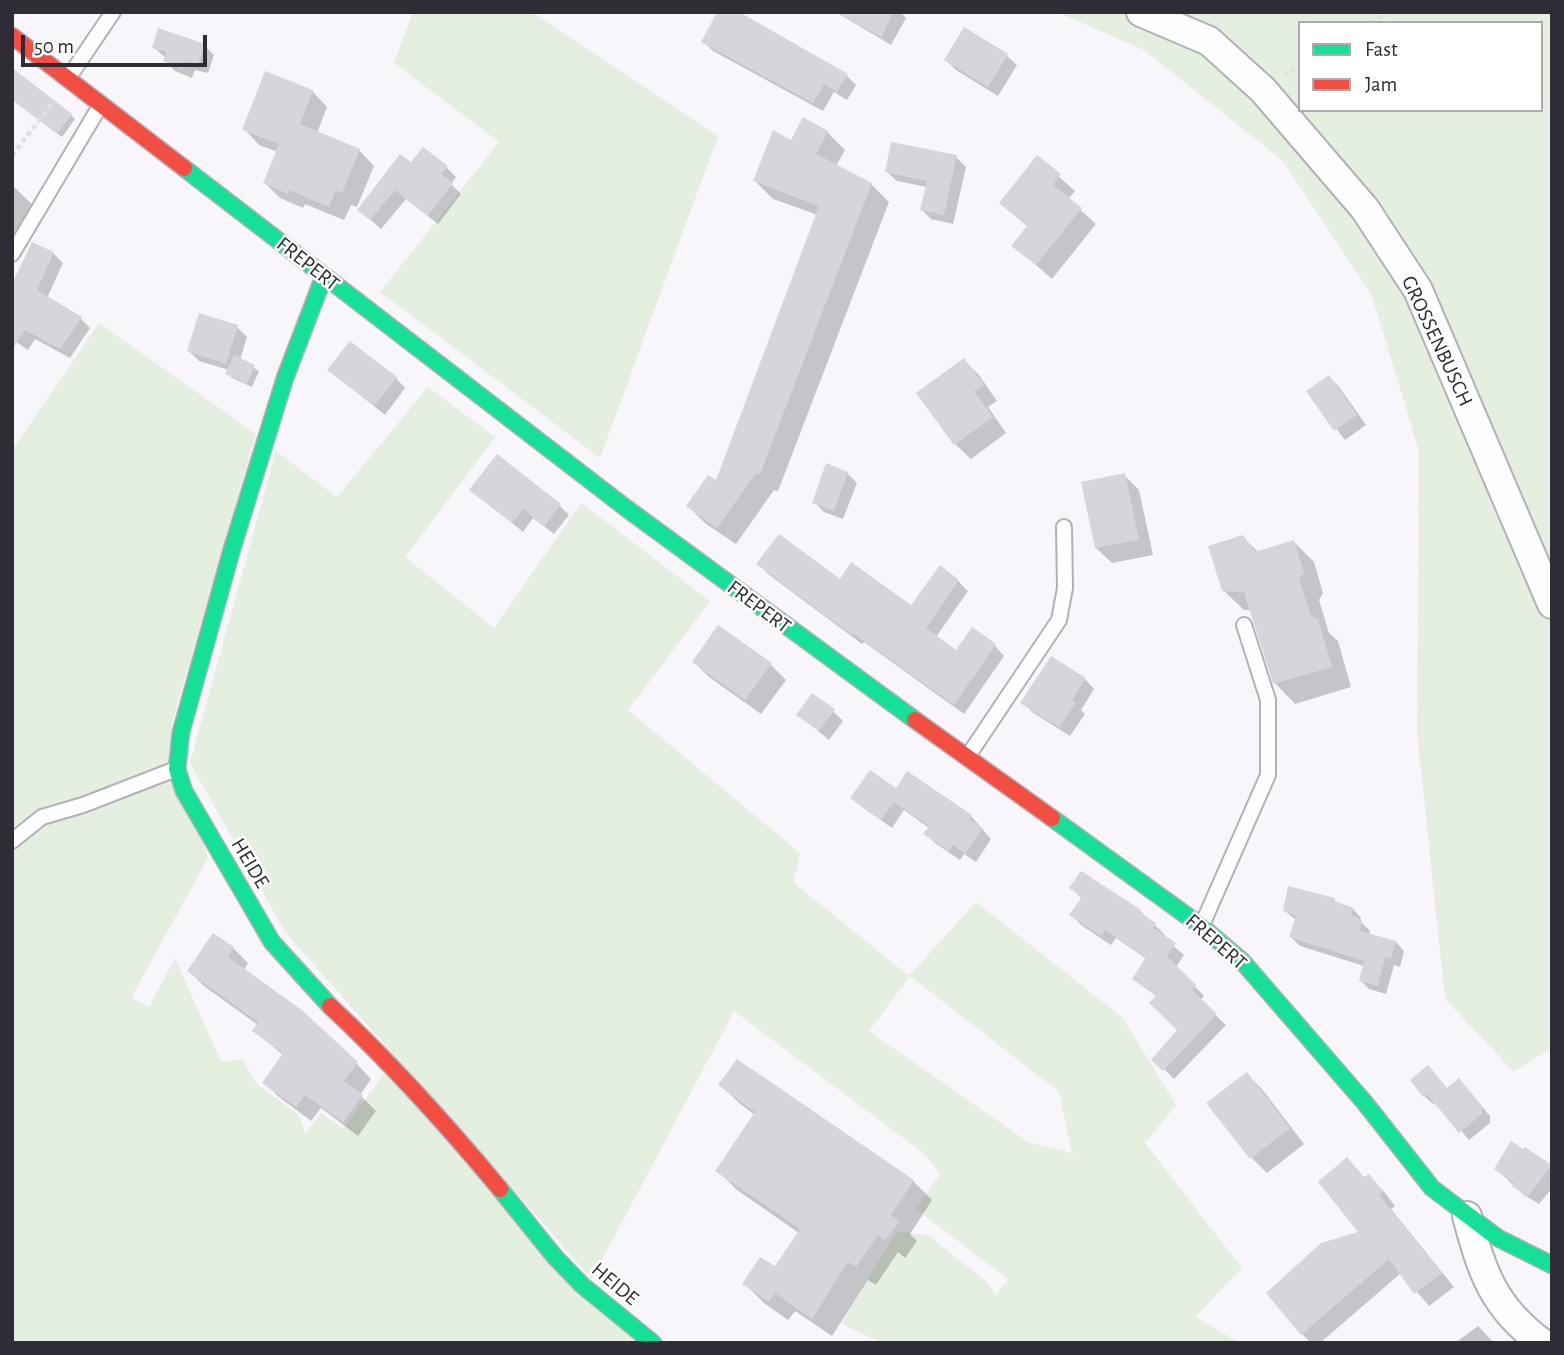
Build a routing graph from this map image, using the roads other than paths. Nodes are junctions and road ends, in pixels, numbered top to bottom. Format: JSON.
{"nodes":[{"id":1,"x":113,"y":12,"type":"edge"},
{"id":2,"x":1140,"y":12,"type":"edge"},
{"id":3,"x":12,"y":36,"type":"edge"},
{"id":4,"x":68,"y":79,"type":"junction"},
{"id":5,"x":101,"y":105,"type":"junction"},
{"id":6,"x":12,"y":254,"type":"edge"},
{"id":7,"x":324,"y":276,"type":"junction"},
{"id":8,"x":1064,"y":527,"type":"dead end"},
{"id":9,"x":1552,"y":604,"type":"edge"},
{"id":10,"x":1244,"y":625,"type":"dead end"},
{"id":11,"x":968,"y":757,"type":"junction"},
{"id":12,"x":177,"y":769,"type":"junction"},
{"id":13,"x":12,"y":841,"type":"edge"},
{"id":14,"x":1201,"y":926,"type":"junction"},
{"id":15,"x":1467,"y":1216,"type":"junction"},
{"id":16,"x":1552,"y":1265,"type":"edge"},
{"id":17,"x":653,"y":1343,"type":"edge"},
{"id":18,"x":1542,"y":1343,"type":"edge"}],
"edges":[{"from":1,"to":4,"type":"lane"},
{"from":2,"to":9,"type":"street","name":"GROSSENBUSCH"},
{"from":3,"to":4,"type":"street","name":"FREPERT"},
{"from":4,"to":5,"type":"street","name":"FREPERT"},
{"from":5,"to":6,"type":"lane"},
{"from":5,"to":7,"type":"street","name":"FREPERT"},
{"from":7,"to":11,"type":"street","name":"FREPERT"},
{"from":7,"to":12,"type":"street","name":"HEIDE"},
{"from":8,"to":11,"type":"lane"},
{"from":10,"to":14,"type":"lane"},
{"from":11,"to":14,"type":"street","name":"FREPERT"},
{"from":12,"to":13,"type":"lane"},
{"from":12,"to":17,"type":"street","name":"HEIDE"},
{"from":14,"to":15,"type":"street","name":"FREPERT"},
{"from":15,"to":16,"type":"street","name":"FREPERT"},
{"from":15,"to":18,"type":"street"}]}
